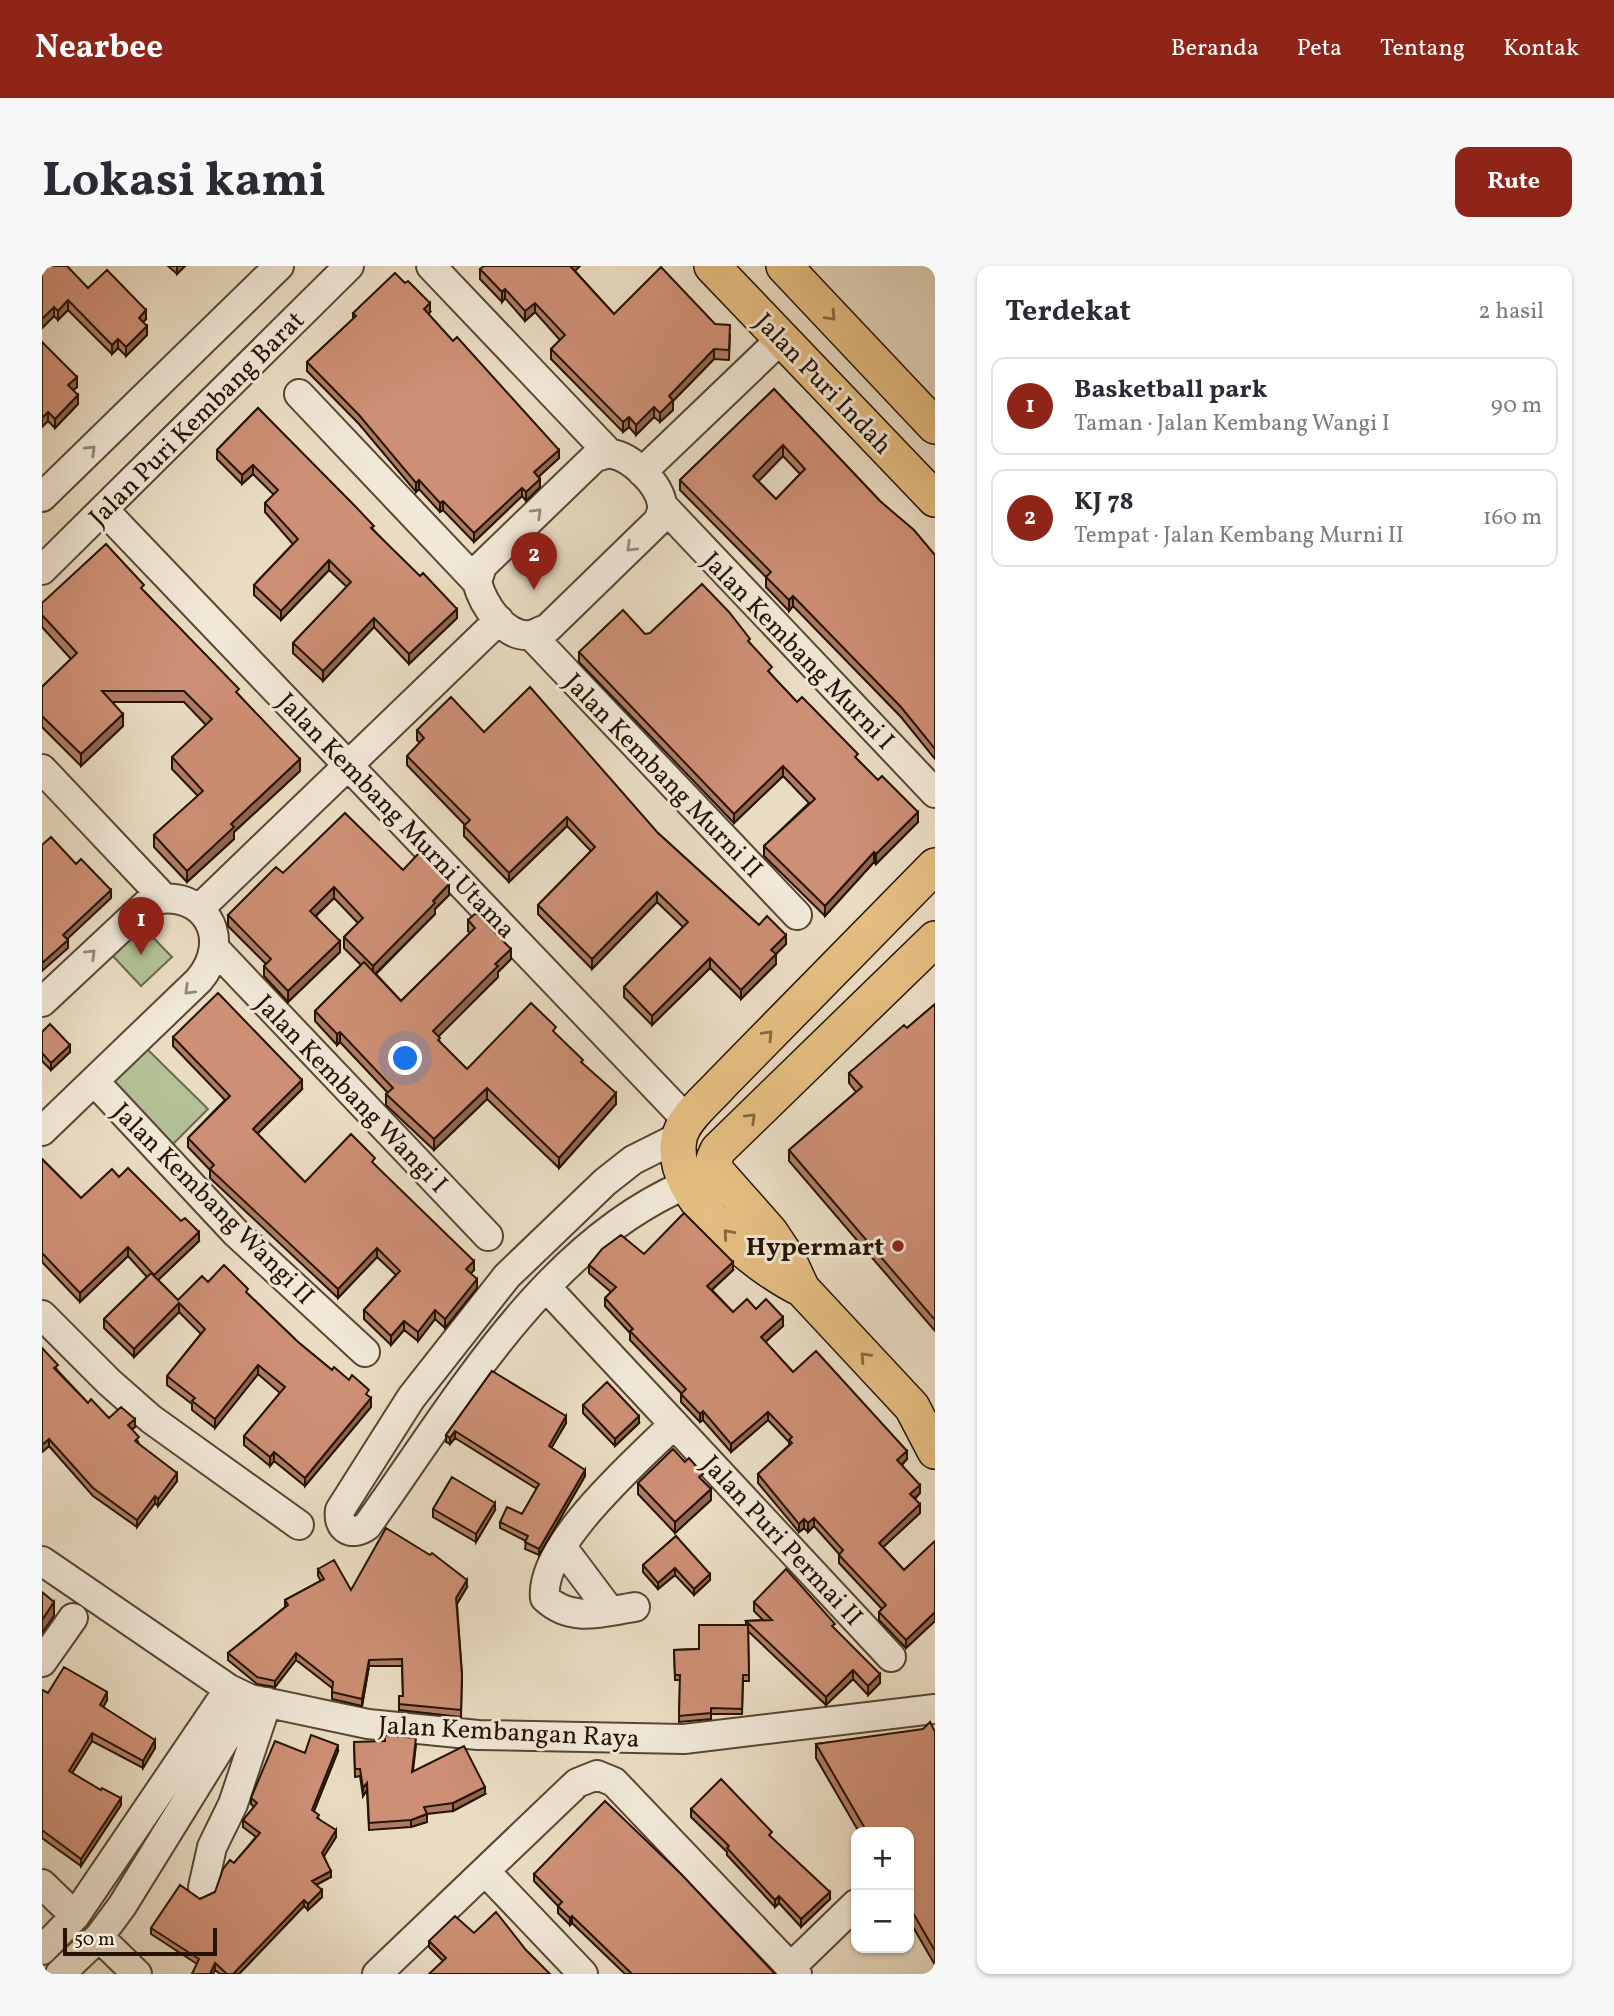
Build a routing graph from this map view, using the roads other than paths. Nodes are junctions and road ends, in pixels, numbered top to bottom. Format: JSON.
{"nodes":[{"id":1,"x":279,"y":266,"type":"edge"},
{"id":2,"x":349,"y":266,"type":"edge"},
{"id":3,"x":431,"y":266,"type":"edge"},
{"id":4,"x":712,"y":266,"type":"edge"},
{"id":5,"x":784,"y":266,"type":"edge"},
{"id":6,"x":781,"y":339,"type":"junction"},
{"id":7,"x":299,"y":394,"type":"dead end"},
{"id":8,"x":935,"y":426,"type":"edge"},
{"id":9,"x":609,"y":453,"type":"junction"},
{"id":10,"x":642,"y":472,"type":"junction"},
{"id":11,"x":42,"y":497,"type":"edge"},
{"id":12,"x":935,"y":499,"type":"edge"},
{"id":13,"x":663,"y":506,"type":"junction"},
{"id":14,"x":104,"y":510,"type":"junction"},
{"id":15,"x":42,"y":570,"type":"edge"},
{"id":16,"x":477,"y":582,"type":"junction"},
{"id":17,"x":499,"y":620,"type":"junction"},
{"id":18,"x":531,"y":635,"type":"junction"},
{"id":19,"x":349,"y":764,"type":"junction"},
{"id":20,"x":42,"y":769,"type":"edge"},
{"id":21,"x":935,"y":793,"type":"edge"},
{"id":22,"x":935,"y":866,"type":"edge"},
{"id":23,"x":163,"y":897,"type":"junction"},
{"id":24,"x":200,"y":908,"type":"junction"},
{"id":25,"x":797,"y":915,"type":"dead end"},
{"id":26,"x":883,"y":917,"type":"junction"},
{"id":27,"x":935,"y":924,"type":"edge"},
{"id":28,"x":935,"y":939,"type":"edge"},
{"id":29,"x":216,"y":950,"type":"junction"},
{"id":30,"x":42,"y":1002,"type":"edge"},
{"id":31,"x":94,"y":1081,"type":"junction"},
{"id":32,"x":683,"y":1129,"type":"junction"},
{"id":33,"x":42,"y":1131,"type":"edge"},
{"id":34,"x":700,"y":1178,"type":"junction"},
{"id":35,"x":488,"y":1236,"type":"dead end"},
{"id":36,"x":547,"y":1288,"type":"junction"},
{"id":37,"x":42,"y":1315,"type":"edge"},
{"id":38,"x":365,"y":1352,"type":"dead end"},
{"id":39,"x":923,"y":1411,"type":"edge"},
{"id":40,"x":674,"y":1424,"type":"junction"},
{"id":41,"x":935,"y":1451,"type":"edge"},
{"id":42,"x":299,"y":1525,"type":"dead end"},
{"id":43,"x":562,"y":1547,"type":"junction"},
{"id":44,"x":42,"y":1561,"type":"edge"},
{"id":45,"x":73,"y":1618,"type":"dead end"},
{"id":46,"x":891,"y":1657,"type":"dead end"},
{"id":47,"x":42,"y":1662,"type":"edge"},
{"id":48,"x":249,"y":1697,"type":"junction"},
{"id":49,"x":935,"y":1709,"type":"edge"},
{"id":50,"x":485,"y":1872,"type":"junction"},
{"id":51,"x":42,"y":1884,"type":"edge"},
{"id":52,"x":203,"y":1887,"type":"dead end"},
{"id":53,"x":851,"y":1909,"type":"edge"},
{"id":54,"x":75,"y":1916,"type":"junction"},
{"id":55,"x":99,"y":1937,"type":"junction"},
{"id":56,"x":42,"y":1950,"type":"edge"},
{"id":57,"x":794,"y":1971,"type":"edge"},
{"id":58,"x":60,"y":1974,"type":"edge"},
{"id":59,"x":137,"y":1974,"type":"edge"},
{"id":60,"x":377,"y":1974,"type":"edge"},
{"id":61,"x":583,"y":1974,"type":"edge"}],
"edges":[{"from":11,"to":1,"type":"street","one_way":true},
{"from":2,"to":14,"type":"street","name":"Jalan Puri Kembang Barat"},
{"from":3,"to":9,"type":"street"},
{"from":4,"to":6,"type":"main road","name":"Jalan Puri Indah"},
{"from":5,"to":8,"type":"main road","name":"Jalan Puri Indah","one_way":true},
{"from":6,"to":10,"type":"street"},
{"from":6,"to":12,"type":"main road","name":"Jalan Puri Indah"},
{"from":7,"to":16,"type":"street"},
{"from":9,"to":10,"type":"street"},
{"from":16,"to":9,"type":"street","one_way":true},
{"from":10,"to":13,"type":"street","name":"Jalan Kembang Murni I"},
{"from":13,"to":18,"type":"street","one_way":true},
{"from":13,"to":21,"type":"street","name":"Jalan Kembang Murni I"},
{"from":14,"to":15,"type":"street","name":"Jalan Puri Kembang Barat"},
{"from":14,"to":19,"type":"street","name":"Jalan Kembang Murni Utama"},
{"from":16,"to":17,"type":"street"},
{"from":17,"to":18,"type":"street"},
{"from":17,"to":19,"type":"street"},
{"from":18,"to":25,"type":"street","name":"Jalan Kembang Murni II"},
{"from":19,"to":24,"type":"street"},
{"from":19,"to":32,"type":"street","name":"Jalan Kembang Murni Utama"},
{"from":20,"to":23,"type":"street"},
{"from":22,"to":26,"type":"main road"},
{"from":23,"to":24,"type":"street"},
{"from":30,"to":23,"type":"street","one_way":true},
{"from":24,"to":29,"type":"street"},
{"from":26,"to":27,"type":"main road"},
{"from":32,"to":26,"type":"main road","one_way":true},
{"from":34,"to":28,"type":"main road","one_way":true},
{"from":29,"to":31,"type":"street","one_way":true},
{"from":29,"to":35,"type":"street","name":"Jalan Kembang Wangi I"},
{"from":31,"to":33,"type":"street"},
{"from":31,"to":38,"type":"street","name":"Jalan Kembang Wangi II"},
{"from":32,"to":34,"type":"main road"},
{"from":32,"to":36,"type":"street"},
{"from":34,"to":36,"type":"street"},
{"from":39,"to":34,"type":"main road","one_way":true},
{"from":36,"to":40,"type":"street","name":"Jalan Puri Permai II"},
{"from":37,"to":42,"type":"street"},
{"from":39,"to":41,"type":"main road"},
{"from":40,"to":43,"type":"street"},
{"from":40,"to":46,"type":"street","name":"Jalan Puri Permai II"},
{"from":43,"to":43,"type":"street"},
{"from":44,"to":48,"type":"street","name":"Jalan Kembangan Raya"},
{"from":45,"to":47,"type":"street"},
{"from":48,"to":49,"type":"street","name":"Jalan Kembangan Raya"},
{"from":48,"to":52,"type":"street"},
{"from":48,"to":54,"type":"street"},
{"from":48,"to":55,"type":"street"},
{"from":50,"to":57,"type":"street"},
{"from":50,"to":60,"type":"street"},
{"from":50,"to":61,"type":"street"},
{"from":51,"to":54,"type":"street"},
{"from":53,"to":57,"type":"street"},
{"from":54,"to":56,"type":"street"},
{"from":55,"to":58,"type":"street"},
{"from":55,"to":59,"type":"street"}]}
